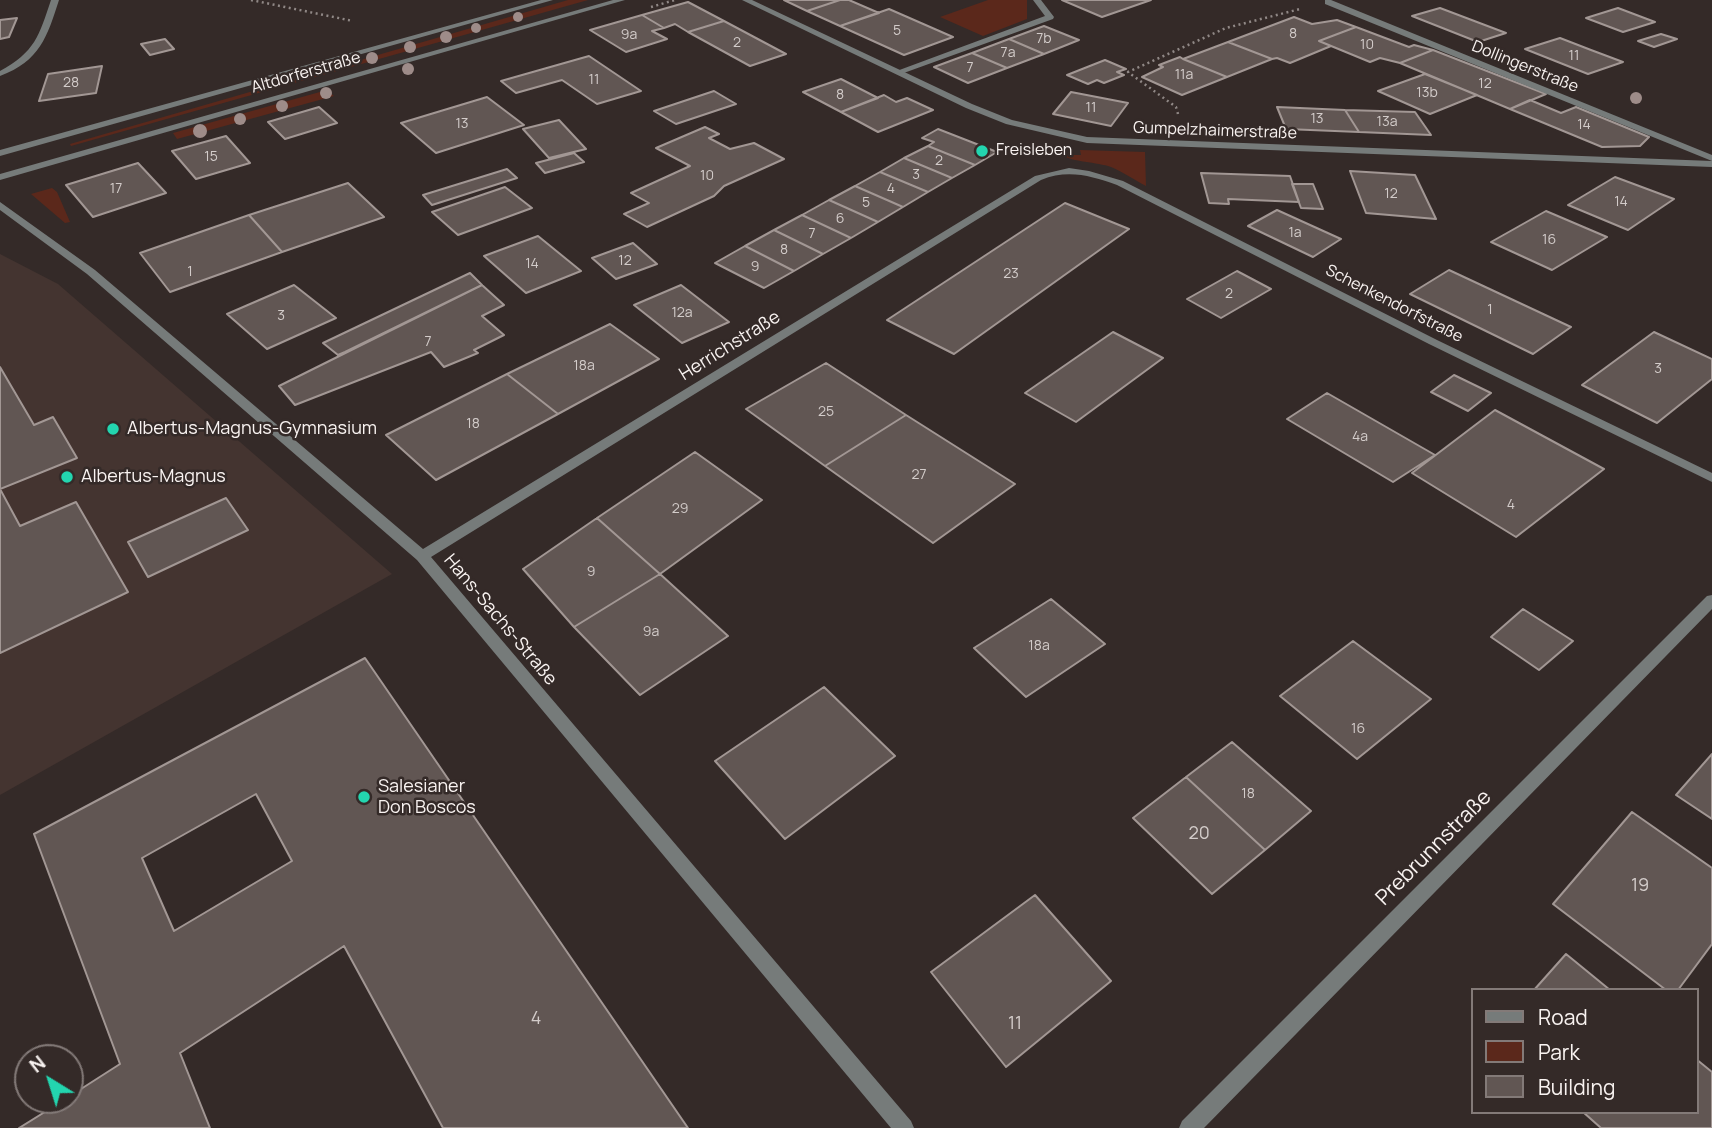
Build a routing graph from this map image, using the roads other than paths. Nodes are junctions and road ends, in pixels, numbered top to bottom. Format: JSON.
{"nodes":[{"id":1,"x":55,"y":0,"type":"edge"},
{"id":2,"x":549,"y":0,"type":"edge"},
{"id":3,"x":621,"y":0,"type":"edge"},
{"id":4,"x":746,"y":0,"type":"edge"},
{"id":5,"x":1037,"y":0,"type":"edge"},
{"id":6,"x":1328,"y":2,"type":"road end"},
{"id":7,"x":898,"y":72,"type":"junction"},
{"id":8,"x":0,"y":74,"type":"edge"},
{"id":9,"x":0,"y":153,"type":"edge"},
{"id":10,"x":1712,"y":158,"type":"edge"},
{"id":11,"x":1712,"y":164,"type":"edge"},
{"id":12,"x":1059,"y":170,"type":"joint"},
{"id":13,"x":0,"y":177,"type":"edge"},
{"id":14,"x":0,"y":205,"type":"edge"},
{"id":15,"x":1712,"y":478,"type":"edge"},
{"id":16,"x":422,"y":556,"type":"junction"},
{"id":17,"x":1712,"y":600,"type":"edge"},
{"id":18,"x":904,"y":1128,"type":"edge"},
{"id":19,"x":1189,"y":1128,"type":"edge"}],
"edges":[{"from":1,"to":8,"type":"street"},
{"from":2,"to":9,"type":"street","name":"Altdorferstraße"},
{"from":3,"to":13,"type":"street","name":"Altdorferstraße"},
{"from":4,"to":7,"type":"street","name":"Gumpelzhaimerstraße"},
{"from":5,"to":7,"type":"street"},
{"from":6,"to":10,"type":"street","name":"Dollingerstraße"},
{"from":7,"to":11,"type":"street","name":"Gumpelzhaimerstraße"},
{"from":12,"to":15,"type":"street","name":"Schenkendorfstraße"},
{"from":12,"to":16,"type":"street","name":"Herrichstraße"},
{"from":14,"to":16,"type":"street","name":"Hans-Sachs-Straße"},
{"from":16,"to":18,"type":"street","name":"Hans-Sachs-Straße"},
{"from":17,"to":19,"type":"street","name":"Prebrunnstraße"}]}
